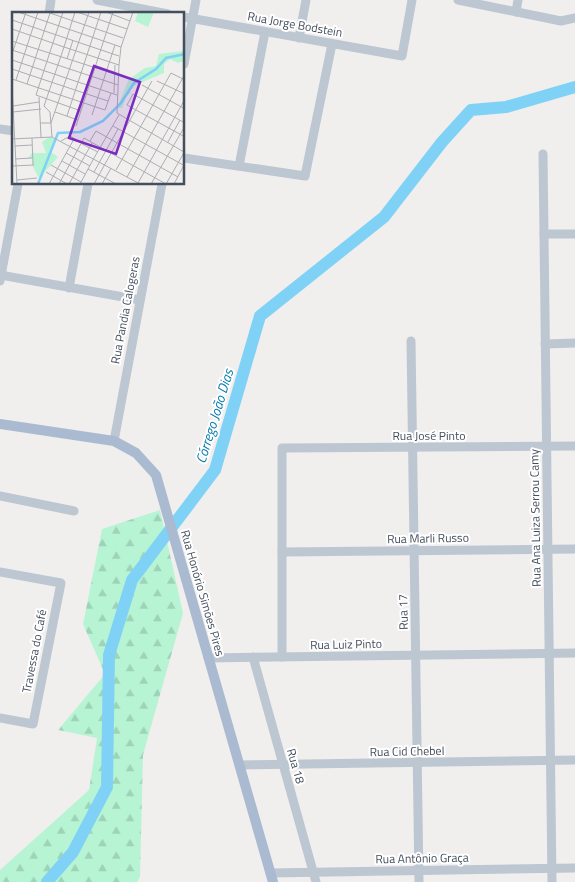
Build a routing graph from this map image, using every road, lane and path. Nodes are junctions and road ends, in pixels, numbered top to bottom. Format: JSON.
{"nodes":[{"id":1,"x":96,"y":0,"type":"edge"},
{"id":2,"x":196,"y":0,"type":"edge"},
{"id":3,"x":306,"y":0,"type":"edge"},
{"id":4,"x":412,"y":0,"type":"edge"},
{"id":5,"x":458,"y":0,"type":"edge"},
{"id":6,"x":518,"y":0,"type":"edge"},
{"id":7,"x":121,"y":6,"type":"edge"},
{"id":8,"x":156,"y":12,"type":"edge"},
{"id":9,"x":516,"y":12,"type":"junction"},
{"id":10,"x":188,"y":18,"type":"edge"},
{"id":11,"x":575,"y":18,"type":"edge"},
{"id":12,"x":265,"y":32,"type":"junction"},
{"id":13,"x":299,"y":38,"type":"junction"},
{"id":14,"x":332,"y":44,"type":"junction"},
{"id":15,"x":185,"y":52,"type":"edge"},
{"id":16,"x":543,"y":154,"type":"dead end"},
{"id":17,"x":185,"y":158,"type":"edge"},
{"id":18,"x":240,"y":166,"type":"junction"},
{"id":19,"x":18,"y":185,"type":"edge"},
{"id":20,"x":88,"y":185,"type":"edge"},
{"id":21,"x":162,"y":185,"type":"edge"},
{"id":22,"x":544,"y":234,"type":"junction"},
{"id":23,"x":575,"y":234,"type":"edge"},
{"id":24,"x":0,"y":277,"type":"edge"},
{"id":25,"x":69,"y":288,"type":"junction"},
{"id":26,"x":140,"y":300,"type":"junction"},
{"id":27,"x":411,"y":341,"type":"dead end"},
{"id":28,"x":575,"y":343,"type":"edge"},
{"id":29,"x":545,"y":344,"type":"junction"},
{"id":30,"x":0,"y":424,"type":"edge"},
{"id":31,"x":114,"y":441,"type":"junction"},
{"id":32,"x":546,"y":446,"type":"junction"},
{"id":33,"x":575,"y":446,"type":"edge"},
{"id":34,"x":412,"y":447,"type":"junction"},
{"id":35,"x":0,"y":496,"type":"edge"},
{"id":36,"x":74,"y":511,"type":"dead end"},
{"id":37,"x":548,"y":549,"type":"junction"},
{"id":38,"x":575,"y":549,"type":"edge"},
{"id":39,"x":414,"y":551,"type":"junction"},
{"id":40,"x":282,"y":552,"type":"junction"},
{"id":41,"x":0,"y":572,"type":"edge"},
{"id":42,"x":549,"y":653,"type":"junction"},
{"id":43,"x":575,"y":653,"type":"edge"},
{"id":44,"x":416,"y":655,"type":"junction"},
{"id":45,"x":253,"y":657,"type":"junction"},
{"id":46,"x":282,"y":657,"type":"junction"},
{"id":47,"x":208,"y":658,"type":"junction"},
{"id":48,"x":0,"y":718,"type":"edge"},
{"id":49,"x":550,"y":760,"type":"junction"},
{"id":50,"x":575,"y":760,"type":"edge"},
{"id":51,"x":418,"y":763,"type":"junction"},
{"id":52,"x":239,"y":765,"type":"junction"},
{"id":53,"x":283,"y":766,"type":"junction"},
{"id":54,"x":552,"y":868,"type":"junction"},
{"id":55,"x":575,"y":868,"type":"edge"},
{"id":56,"x":419,"y":870,"type":"junction"},
{"id":57,"x":313,"y":872,"type":"junction"},
{"id":58,"x":271,"y":877,"type":"edge"},
{"id":59,"x":316,"y":882,"type":"edge"},
{"id":60,"x":419,"y":882,"type":"edge"},
{"id":61,"x":552,"y":882,"type":"edge"}],
"edges":[{"from":1,"to":7,"type":"street"},
{"from":2,"to":10,"type":"street"},
{"from":3,"to":13,"type":"street"},
{"from":4,"to":14,"type":"street","name":"Rua Jorge Bodstein"},
{"from":5,"to":9,"type":"street"},
{"from":6,"to":9,"type":"street"},
{"from":7,"to":8,"type":"street"},
{"from":9,"to":11,"type":"street"},
{"from":10,"to":12,"type":"street","name":"Rua Jorge Bodstein"},
{"from":10,"to":15,"type":"street"},
{"from":12,"to":13,"type":"street","name":"Rua Jorge Bodstein"},
{"from":12,"to":18,"type":"street"},
{"from":13,"to":14,"type":"street","name":"Rua Jorge Bodstein"},
{"from":14,"to":18,"type":"street"},
{"from":16,"to":22,"type":"street","name":"Rua Ana Luiza Serrou Camy"},
{"from":17,"to":18,"type":"street"},
{"from":19,"to":24,"type":"street"},
{"from":20,"to":25,"type":"street"},
{"from":21,"to":26,"type":"street","name":"Rua Pandia Calogeras"},
{"from":22,"to":23,"type":"street"},
{"from":22,"to":29,"type":"street","name":"Rua Ana Luiza Serrou Camy"},
{"from":24,"to":25,"type":"street"},
{"from":25,"to":26,"type":"street"},
{"from":26,"to":31,"type":"street","name":"Rua Pandia Calogeras"},
{"from":27,"to":34,"type":"street","name":"Rua 17"},
{"from":28,"to":29,"type":"street"},
{"from":29,"to":32,"type":"street","name":"Rua Ana Luiza Serrou Camy"},
{"from":30,"to":31,"type":"main road","name":"Rua Honório Simões Pires"},
{"from":31,"to":47,"type":"main road","name":"Rua Honório Simões Pires"},
{"from":32,"to":33,"type":"street","name":"Rua José Pinto"},
{"from":32,"to":34,"type":"street","name":"Rua José Pinto"},
{"from":32,"to":37,"type":"street","name":"Rua Ana Luiza Serrou Camy"},
{"from":34,"to":39,"type":"street","name":"Rua 17"},
{"from":34,"to":40,"type":"street","name":"Rua José Pinto"},
{"from":35,"to":36,"type":"street"},
{"from":37,"to":38,"type":"street","name":"Rua Marli Russo"},
{"from":37,"to":39,"type":"street","name":"Rua Marli Russo"},
{"from":37,"to":42,"type":"street","name":"Rua Ana Luiza Serrou Camy"},
{"from":39,"to":40,"type":"street","name":"Rua Marli Russo"},
{"from":39,"to":44,"type":"street","name":"Rua 17"},
{"from":40,"to":46,"type":"street"},
{"from":41,"to":48,"type":"street","name":"Travessa do Café"},
{"from":42,"to":43,"type":"street","name":"Rua Luiz Pinto"},
{"from":42,"to":44,"type":"street","name":"Rua Luiz Pinto"},
{"from":42,"to":49,"type":"street","name":"Rua Ana Luiza Serrou Camy"},
{"from":44,"to":46,"type":"street","name":"Rua Luiz Pinto"},
{"from":44,"to":51,"type":"street","name":"Rua 17"},
{"from":45,"to":46,"type":"street","name":"Rua Luiz Pinto"},
{"from":45,"to":47,"type":"street","name":"Rua Luiz Pinto"},
{"from":45,"to":53,"type":"street","name":"Rua 18"},
{"from":47,"to":52,"type":"main road","name":"Rua Honório Simões Pires"},
{"from":49,"to":50,"type":"street","name":"Rua Cid Chebel"},
{"from":49,"to":51,"type":"street","name":"Rua Cid Chebel"},
{"from":49,"to":54,"type":"street","name":"Rua Ana Luiza Serrou Camy"},
{"from":51,"to":53,"type":"street","name":"Rua Cid Chebel"},
{"from":51,"to":56,"type":"street","name":"Rua 17"},
{"from":52,"to":53,"type":"street","name":"Rua Cid Chebel"},
{"from":52,"to":58,"type":"main road","name":"Rua Honório Simões Pires"},
{"from":53,"to":57,"type":"street","name":"Rua 18"},
{"from":54,"to":55,"type":"street","name":"Rua Antônio Graça"},
{"from":54,"to":56,"type":"street","name":"Rua Antônio Graça"},
{"from":54,"to":61,"type":"street","name":"Rua Ana Luiza Serrou Camy"},
{"from":56,"to":57,"type":"street","name":"Rua Antônio Graça"},
{"from":56,"to":60,"type":"street","name":"Rua 17"},
{"from":57,"to":58,"type":"street","name":"Rua Antônio Graça"},
{"from":57,"to":59,"type":"street","name":"Rua 18"}]}
